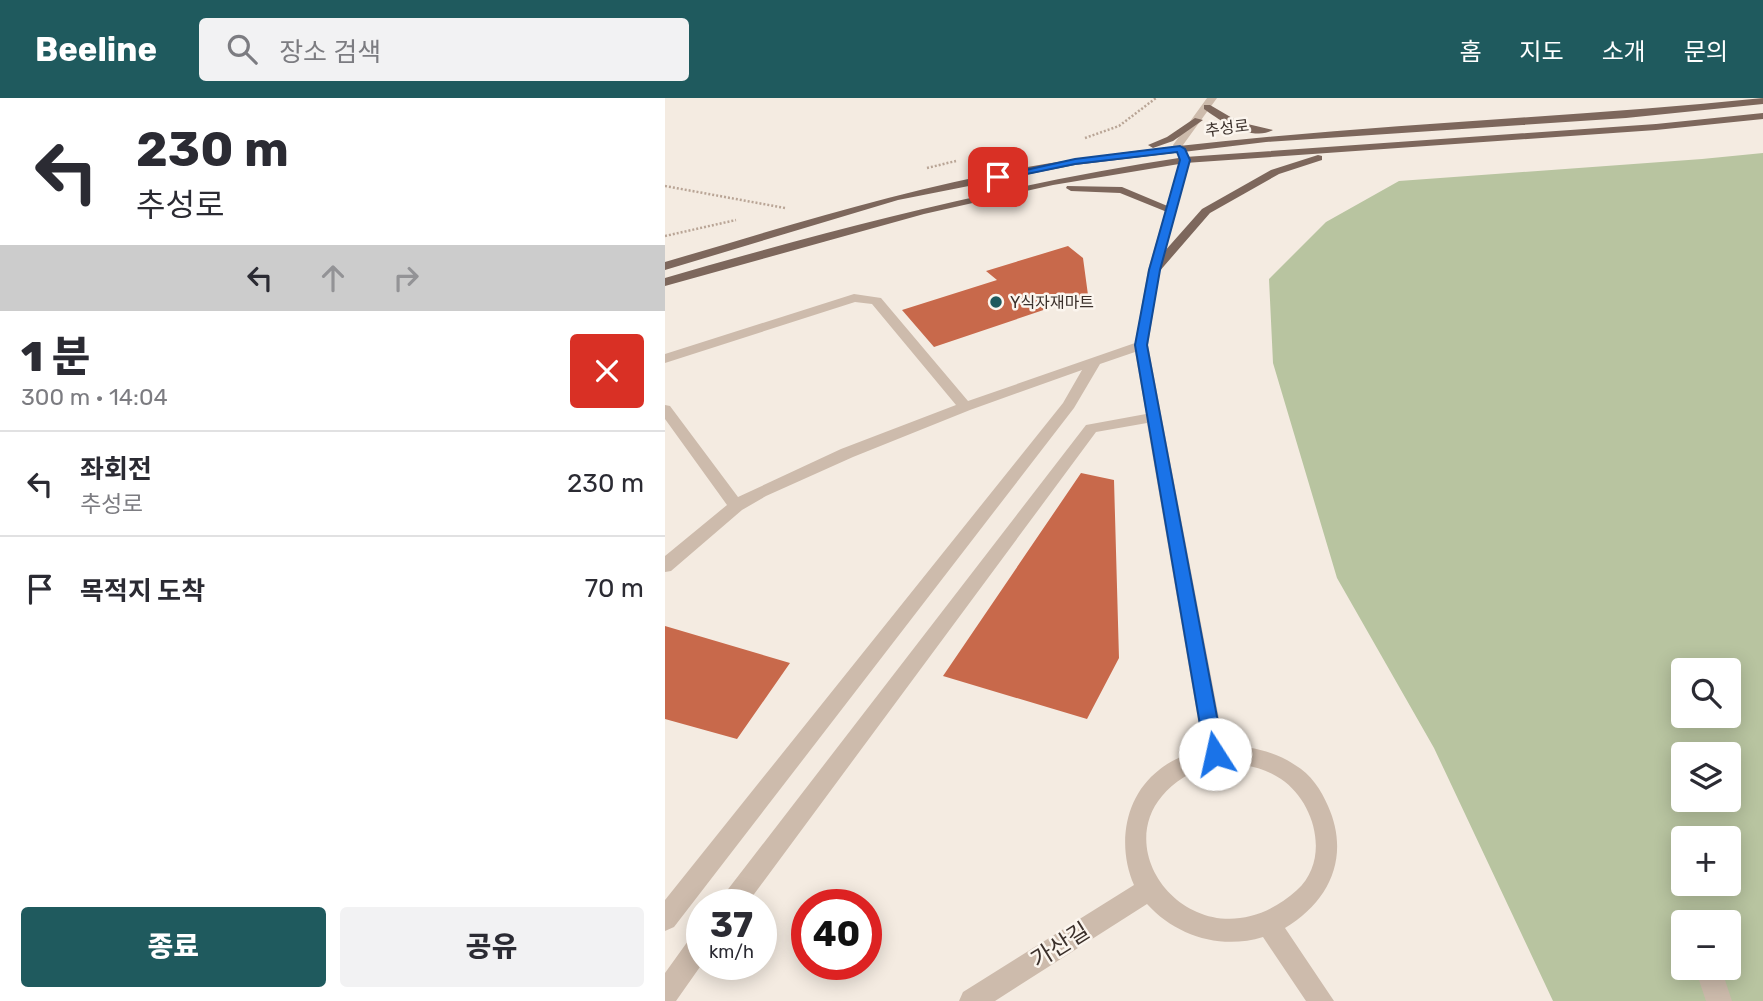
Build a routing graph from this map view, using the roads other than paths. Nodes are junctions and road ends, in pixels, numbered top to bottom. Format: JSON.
{"nodes":[{"id":1,"x":1763,"y":101,"type":"edge"},
{"id":2,"x":1209,"y":102,"type":"edge"},
{"id":3,"x":1763,"y":116,"type":"edge"},
{"id":4,"x":1198,"y":120,"type":"junction"},
{"id":5,"x":1355,"y":133,"type":"junction"},
{"id":6,"x":1382,"y":145,"type":"junction"},
{"id":7,"x":1183,"y":154,"type":"junction"},
{"id":8,"x":1115,"y":156,"type":"junction"},
{"id":9,"x":1019,"y":191,"type":"junction"},
{"id":10,"x":1171,"y":210,"type":"junction"},
{"id":11,"x":665,"y":266,"type":"edge"},
{"id":12,"x":1154,"y":270,"type":"junction"},
{"id":13,"x":665,"y":282,"type":"edge"},
{"id":14,"x":1141,"y":345,"type":"junction"},
{"id":15,"x":665,"y":359,"type":"edge"},
{"id":16,"x":1095,"y":361,"type":"junction"},
{"id":17,"x":965,"y":407,"type":"junction"},
{"id":18,"x":665,"y":409,"type":"edge"},
{"id":19,"x":1154,"y":417,"type":"junction"},
{"id":20,"x":736,"y":506,"type":"junction"},
{"id":21,"x":665,"y":566,"type":"edge"},
{"id":22,"x":1215,"y":754,"type":"junction"},
{"id":23,"x":743,"y":889,"type":"edge"},
{"id":24,"x":1149,"y":889,"type":"junction"},
{"id":25,"x":665,"y":919,"type":"edge"},
{"id":26,"x":1269,"y":925,"type":"junction"},
{"id":27,"x":686,"y":965,"type":"edge"},
{"id":28,"x":1712,"y":980,"type":"edge"},
{"id":29,"x":665,"y":995,"type":"edge"},
{"id":30,"x":972,"y":1001,"type":"edge"},
{"id":31,"x":1321,"y":1001,"type":"edge"},
{"id":32,"x":1719,"y":1001,"type":"edge"}],
"edges":[{"from":1,"to":5,"type":"main road","name":"추성로"},
{"from":2,"to":4,"type":"street"},
{"from":2,"to":5,"type":"main road"},
{"from":3,"to":6,"type":"main road","name":"추성로"},
{"from":4,"to":7,"type":"street"},
{"from":4,"to":8,"type":"main road"},
{"from":5,"to":7,"type":"main road","name":"추성로"},
{"from":6,"to":7,"type":"main road","name":"추성로"},
{"from":6,"to":12,"type":"main road"},
{"from":7,"to":8,"type":"main road","name":"추성로"},
{"from":7,"to":9,"type":"main road","name":"추성로"},
{"from":7,"to":10,"type":"street"},
{"from":8,"to":11,"type":"main road","name":"추성로"},
{"from":9,"to":10,"type":"main road"},
{"from":9,"to":13,"type":"main road","name":"추성로"},
{"from":10,"to":12,"type":"street"},
{"from":12,"to":14,"type":"street"},
{"from":14,"to":16,"type":"street"},
{"from":14,"to":19,"type":"street"},
{"from":15,"to":17,"type":"street"},
{"from":16,"to":17,"type":"street"},
{"from":16,"to":25,"type":"street"},
{"from":17,"to":20,"type":"street"},
{"from":18,"to":20,"type":"street"},
{"from":19,"to":22,"type":"street"},
{"from":19,"to":23,"type":"street"},
{"from":20,"to":21,"type":"street"},
{"from":22,"to":24,"type":"street"},
{"from":22,"to":26,"type":"street"},
{"from":24,"to":26,"type":"street"},
{"from":24,"to":30,"type":"street","name":"가산길"},
{"from":26,"to":31,"type":"street"},
{"from":27,"to":29,"type":"street"},
{"from":28,"to":32,"type":"street"}]}
